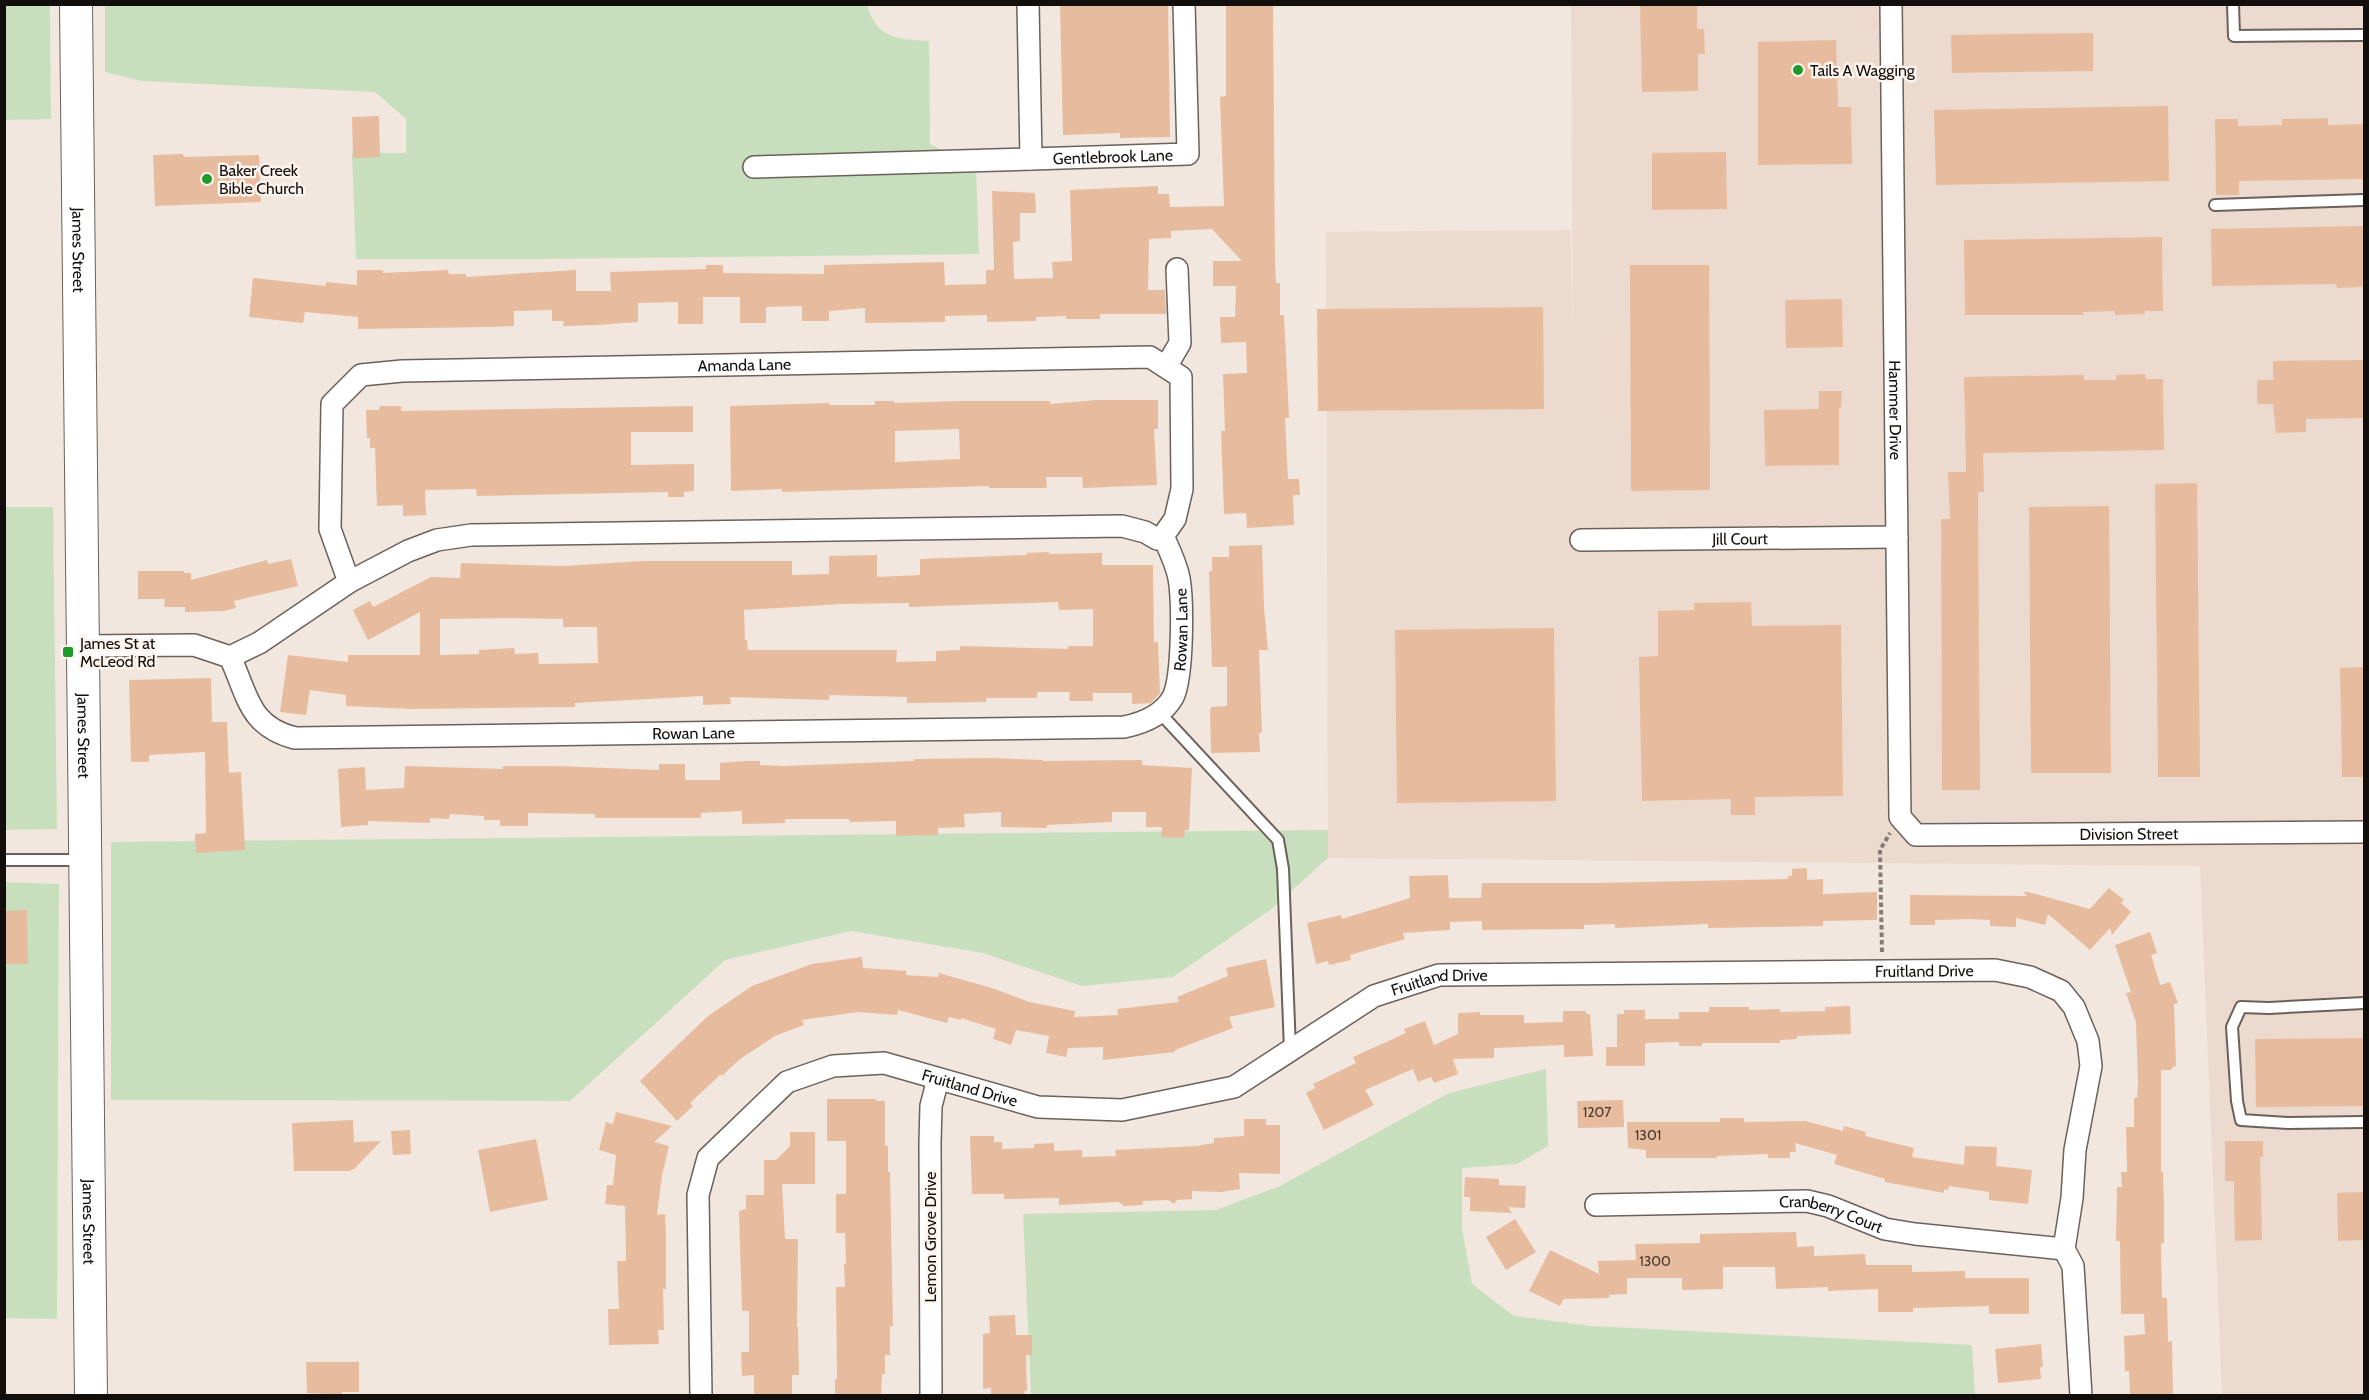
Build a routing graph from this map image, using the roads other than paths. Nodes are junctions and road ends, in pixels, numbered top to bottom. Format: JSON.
{"nodes":[{"id":1,"x":76,"y":4,"type":"edge"},
{"id":2,"x":1028,"y":4,"type":"edge"},
{"id":3,"x":1184,"y":4,"type":"edge"},
{"id":4,"x":1891,"y":4,"type":"edge"},
{"id":5,"x":2233,"y":4,"type":"edge"},
{"id":6,"x":2364,"y":35,"type":"edge"},
{"id":7,"x":1032,"y":159,"type":"junction"},
{"id":8,"x":754,"y":166,"type":"dead end"},
{"id":9,"x":2364,"y":200,"type":"edge"},
{"id":10,"x":2215,"y":205,"type":"dead end"},
{"id":11,"x":1177,"y":269,"type":"dead end"},
{"id":12,"x":1166,"y":367,"type":"junction"},
{"id":13,"x":1163,"y":536,"type":"junction"},
{"id":14,"x":1898,"y":537,"type":"junction"},
{"id":15,"x":1581,"y":540,"type":"dead end"},
{"id":16,"x":349,"y":582,"type":"junction"},
{"id":17,"x":83,"y":646,"type":"junction"},
{"id":18,"x":230,"y":657,"type":"junction"},
{"id":19,"x":1160,"y":712,"type":"junction"},
{"id":20,"x":1900,"y":817,"type":"joint"},
{"id":21,"x":2364,"y":832,"type":"edge"},
{"id":22,"x":4,"y":860,"type":"edge"},
{"id":23,"x":86,"y":860,"type":"junction"},
{"id":24,"x":2364,"y":1003,"type":"edge"},
{"id":25,"x":1290,"y":1050,"type":"junction"},
{"id":26,"x":938,"y":1079,"type":"junction"},
{"id":27,"x":2364,"y":1122,"type":"edge"},
{"id":28,"x":1596,"y":1205,"type":"dead end"},
{"id":29,"x":2064,"y":1249,"type":"junction"},
{"id":30,"x":91,"y":1395,"type":"edge"},
{"id":31,"x":701,"y":1395,"type":"edge"},
{"id":32,"x":932,"y":1395,"type":"edge"},
{"id":33,"x":2081,"y":1395,"type":"edge"}],
"edges":[{"from":1,"to":17,"type":"main road","name":"James Street"},
{"from":2,"to":7,"type":"street","name":"Gentlebrook Lane"},
{"from":3,"to":7,"type":"street","name":"Gentlebrook Lane"},
{"from":4,"to":14,"type":"street","name":"Hammer Drive"},
{"from":5,"to":6,"type":"lane"},
{"from":7,"to":8,"type":"street","name":"Gentlebrook Lane"},
{"from":9,"to":10,"type":"lane"},
{"from":11,"to":12,"type":"street"},
{"from":12,"to":13,"type":"street"},
{"from":12,"to":16,"type":"street","name":"Amanda Lane"},
{"from":13,"to":16,"type":"street"},
{"from":13,"to":19,"type":"street","name":"Rowan Lane"},
{"from":14,"to":15,"type":"street","name":"Jill Court"},
{"from":14,"to":20,"type":"street","name":"Hammer Drive"},
{"from":16,"to":18,"type":"street"},
{"from":17,"to":18,"type":"street"},
{"from":17,"to":23,"type":"main road","name":"James Street"},
{"from":18,"to":19,"type":"street","name":"Rowan Lane"},
{"from":19,"to":25,"type":"lane"},
{"from":20,"to":21,"type":"street","name":"Division Street"},
{"from":22,"to":23,"type":"lane"},
{"from":23,"to":30,"type":"main road","name":"James Street"},
{"from":24,"to":27,"type":"lane"},
{"from":25,"to":26,"type":"street","name":"Fruitland Drive"},
{"from":25,"to":29,"type":"street","name":"Fruitland Drive"},
{"from":26,"to":31,"type":"street","name":"Fruitland Drive"},
{"from":26,"to":32,"type":"street","name":"Lemon Grove Drive"},
{"from":28,"to":29,"type":"street","name":"Cranberry Court"},
{"from":29,"to":33,"type":"street","name":"Fruitland Drive"}]}
